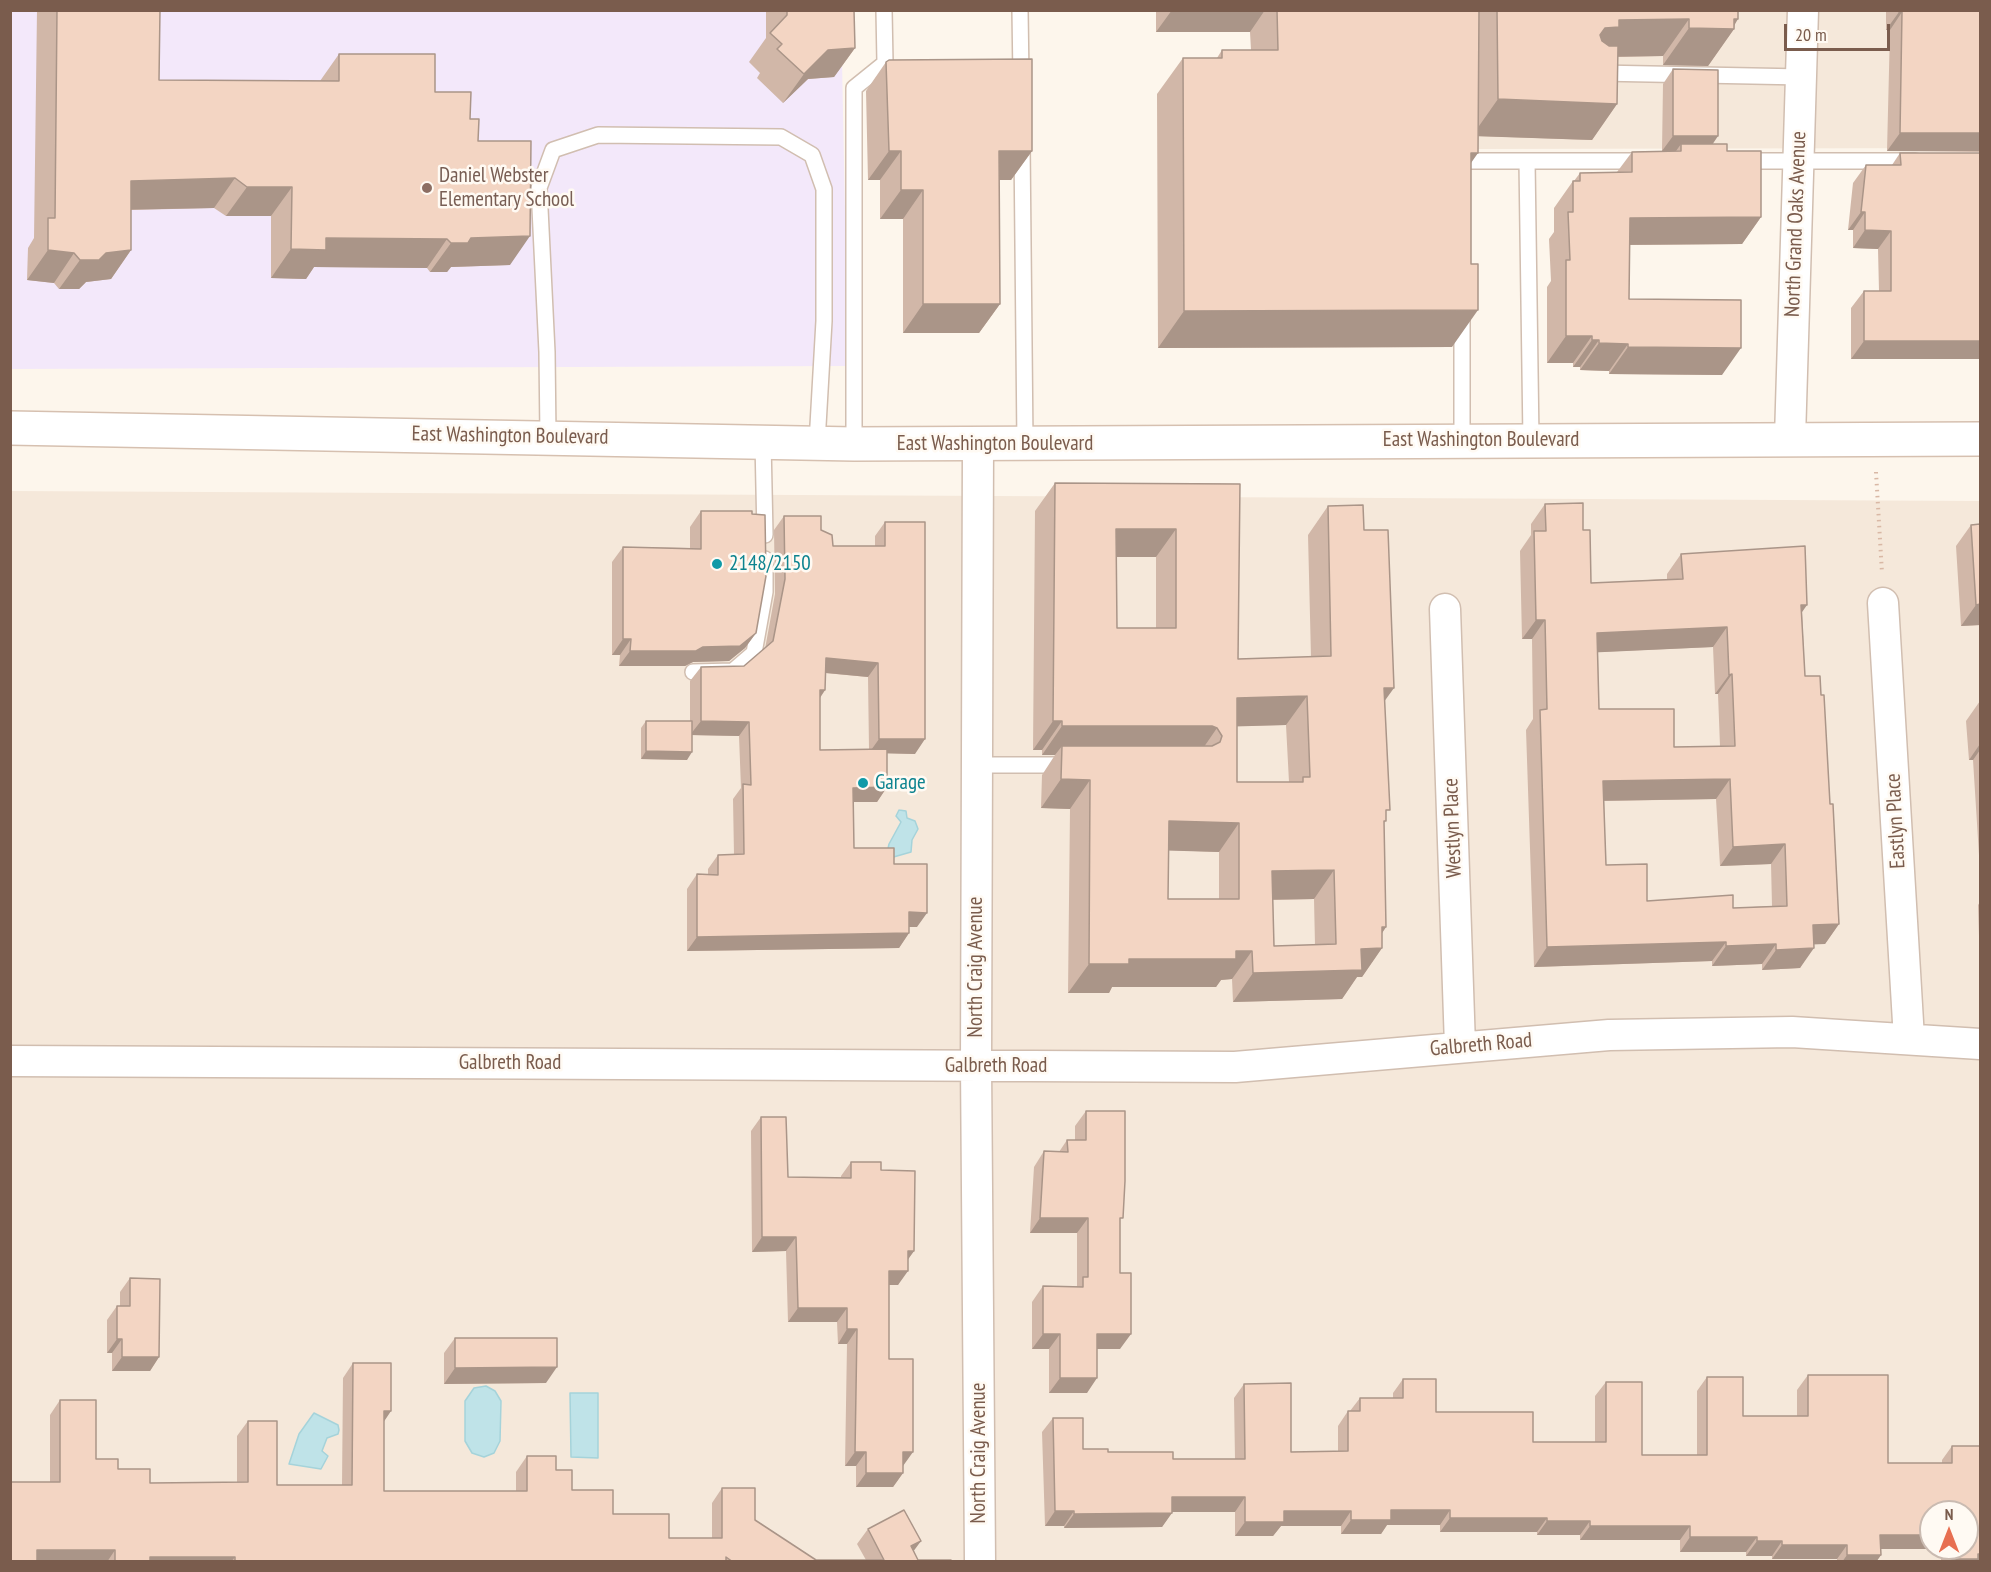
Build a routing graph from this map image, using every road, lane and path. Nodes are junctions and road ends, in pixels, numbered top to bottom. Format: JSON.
{"nodes":[{"id":1,"x":884,"y":10,"type":"edge"},
{"id":2,"x":1020,"y":10,"type":"edge"},
{"id":3,"x":1803,"y":10,"type":"edge"},
{"id":4,"x":1584,"y":73,"type":"edge"},
{"id":5,"x":1803,"y":77,"type":"junction"},
{"id":6,"x":1021,"y":93,"type":"edge"},
{"id":7,"x":1021,"y":128,"type":"edge"},
{"id":8,"x":1797,"y":160,"type":"junction"},
{"id":9,"x":1463,"y":161,"type":"edge"},
{"id":10,"x":1527,"y":161,"type":"junction"},
{"id":11,"x":1656,"y":161,"type":"edge"},
{"id":12,"x":1726,"y":161,"type":"edge"},
{"id":13,"x":1935,"y":161,"type":"edge"},
{"id":14,"x":1462,"y":300,"type":"edge"},
{"id":15,"x":10,"y":428,"type":"edge"},
{"id":16,"x":548,"y":436,"type":"junction"},
{"id":17,"x":1790,"y":438,"type":"junction"},
{"id":18,"x":1874,"y":439,"type":"junction"},
{"id":19,"x":1980,"y":439,"type":"edge"},
{"id":20,"x":1462,"y":440,"type":"junction"},
{"id":21,"x":1531,"y":440,"type":"junction"},
{"id":22,"x":763,"y":442,"type":"junction"},
{"id":23,"x":817,"y":443,"type":"junction"},
{"id":24,"x":854,"y":444,"type":"junction"},
{"id":25,"x":978,"y":444,"type":"junction"},
{"id":26,"x":1025,"y":444,"type":"junction"},
{"id":27,"x":1883,"y":603,"type":"joint"},
{"id":28,"x":1446,"y":609,"type":"dead end"},
{"id":29,"x":693,"y":672,"type":"dead end"},
{"id":30,"x":976,"y":765,"type":"junction"},
{"id":31,"x":1085,"y":765,"type":"edge"},
{"id":32,"x":1909,"y":1039,"type":"junction"},
{"id":33,"x":1980,"y":1044,"type":"edge"},
{"id":34,"x":1460,"y":1046,"type":"junction"},
{"id":35,"x":10,"y":1061,"type":"edge"},
{"id":36,"x":976,"y":1065,"type":"junction"},
{"id":37,"x":980,"y":1562,"type":"edge"}],
"edges":[{"from":1,"to":24,"type":"lane"},
{"from":2,"to":6,"type":"lane"},
{"from":3,"to":5,"type":"street","name":"North Grand Oaks Avenue"},
{"from":4,"to":5,"type":"lane"},
{"from":5,"to":8,"type":"street","name":"North Grand Oaks Avenue"},
{"from":7,"to":26,"type":"lane"},
{"from":8,"to":12,"type":"lane"},
{"from":8,"to":13,"type":"lane"},
{"from":8,"to":17,"type":"street","name":"North Grand Oaks Avenue"},
{"from":9,"to":10,"type":"lane"},
{"from":10,"to":11,"type":"lane"},
{"from":10,"to":21,"type":"lane"},
{"from":14,"to":20,"type":"lane"},
{"from":15,"to":16,"type":"main road","name":"East Washington Boulevard"},
{"from":16,"to":22,"type":"main road","name":"East Washington Boulevard"},
{"from":16,"to":23,"type":"lane"},
{"from":17,"to":18,"type":"main road","name":"East Washington Boulevard"},
{"from":17,"to":21,"type":"main road","name":"East Washington Boulevard"},
{"from":18,"to":19,"type":"main road","name":"East Washington Boulevard"},
{"from":18,"to":27,"type":"path"},
{"from":20,"to":21,"type":"main road","name":"East Washington Boulevard"},
{"from":20,"to":26,"type":"main road","name":"East Washington Boulevard"},
{"from":22,"to":23,"type":"main road","name":"East Washington Boulevard"},
{"from":22,"to":29,"type":"lane"},
{"from":23,"to":24,"type":"main road","name":"East Washington Boulevard"},
{"from":24,"to":25,"type":"main road","name":"East Washington Boulevard"},
{"from":25,"to":26,"type":"main road","name":"East Washington Boulevard"},
{"from":25,"to":30,"type":"street","name":"North Craig Avenue"},
{"from":27,"to":32,"type":"street","name":"Eastlyn Place"},
{"from":28,"to":34,"type":"street","name":"Westlyn Place"},
{"from":30,"to":31,"type":"lane"},
{"from":30,"to":36,"type":"street","name":"North Craig Avenue"},
{"from":32,"to":33,"type":"street","name":"Galbreth Road"},
{"from":32,"to":34,"type":"street","name":"Galbreth Road"},
{"from":34,"to":36,"type":"street","name":"Galbreth Road"},
{"from":35,"to":36,"type":"street","name":"Galbreth Road"},
{"from":36,"to":37,"type":"street","name":"North Craig Avenue"}]}
